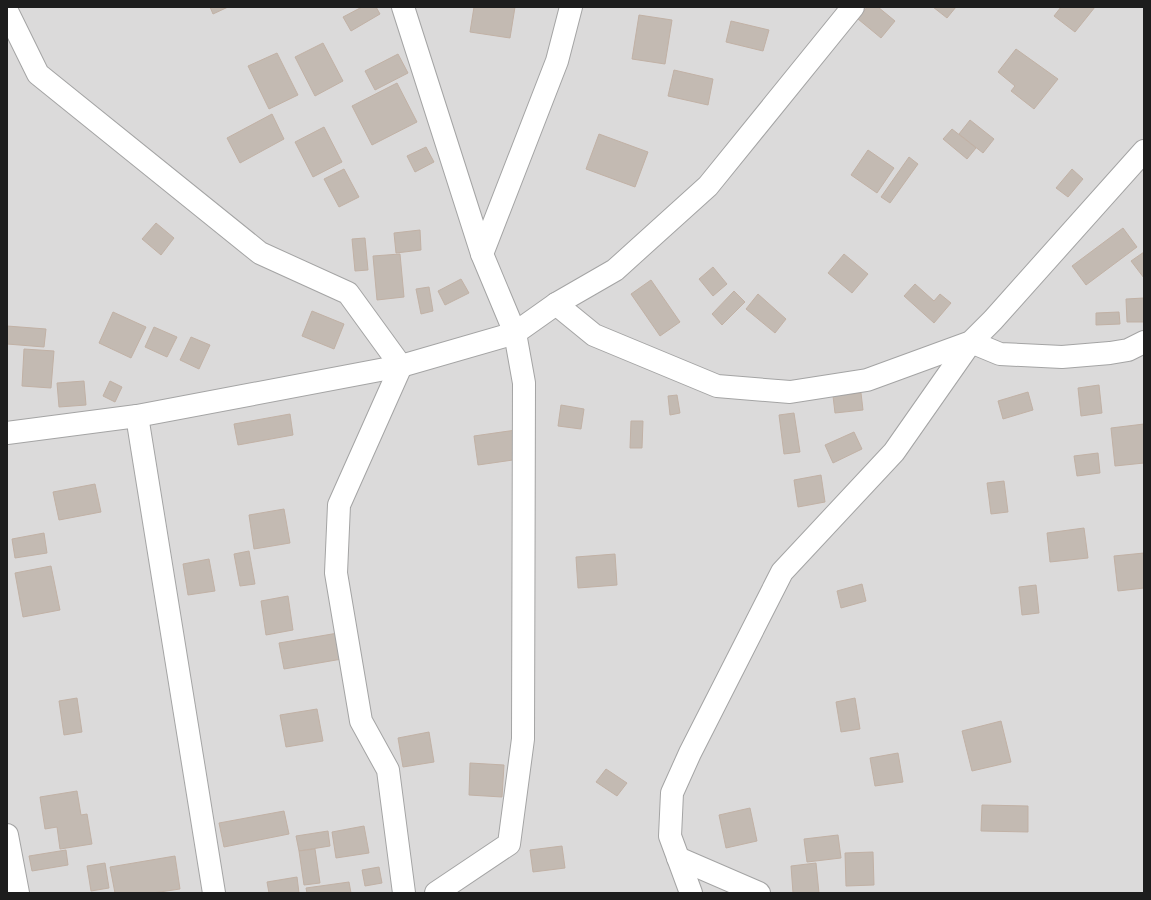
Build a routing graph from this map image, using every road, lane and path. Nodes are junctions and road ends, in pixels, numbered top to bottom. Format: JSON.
{"nodes":[{"id":1,"x":404,"y":7,"type":"edge"},
{"id":2,"x":571,"y":7,"type":"edge"},
{"id":3,"x":853,"y":7,"type":"edge"},
{"id":4,"x":12,"y":12,"type":"edge"},
{"id":5,"x":1144,"y":151,"type":"edge"},
{"id":6,"x":482,"y":254,"type":"junction"},
{"id":7,"x":556,"y":304,"type":"junction"},
{"id":8,"x":515,"y":333,"type":"junction"},
{"id":9,"x":970,"y":342,"type":"junction"},
{"id":10,"x":1144,"y":342,"type":"edge"},
{"id":11,"x":401,"y":366,"type":"junction"},
{"id":12,"x":137,"y":416,"type":"junction"},
{"id":13,"x":7,"y":432,"type":"edge"},
{"id":14,"x":7,"y":835,"type":"edge"},
{"id":15,"x":678,"y":858,"type":"junction"},
{"id":16,"x":18,"y":893,"type":"edge"},
{"id":17,"x":214,"y":893,"type":"edge"},
{"id":18,"x":404,"y":893,"type":"edge"},
{"id":19,"x":436,"y":893,"type":"edge"},
{"id":20,"x":691,"y":893,"type":"edge"},
{"id":21,"x":759,"y":893,"type":"edge"}],
"edges":[{"from":1,"to":6,"type":"street"},
{"from":2,"to":6,"type":"street"},
{"from":3,"to":7,"type":"street"},
{"from":4,"to":11,"type":"street"},
{"from":5,"to":9,"type":"street"},
{"from":6,"to":8,"type":"street"},
{"from":7,"to":8,"type":"street"},
{"from":7,"to":9,"type":"street"},
{"from":8,"to":11,"type":"street"},
{"from":8,"to":19,"type":"street"},
{"from":9,"to":10,"type":"street"},
{"from":9,"to":15,"type":"street"},
{"from":11,"to":12,"type":"street"},
{"from":11,"to":18,"type":"street"},
{"from":12,"to":13,"type":"street"},
{"from":12,"to":17,"type":"street"},
{"from":14,"to":16,"type":"street"},
{"from":15,"to":20,"type":"street"},
{"from":15,"to":21,"type":"street"}]}
